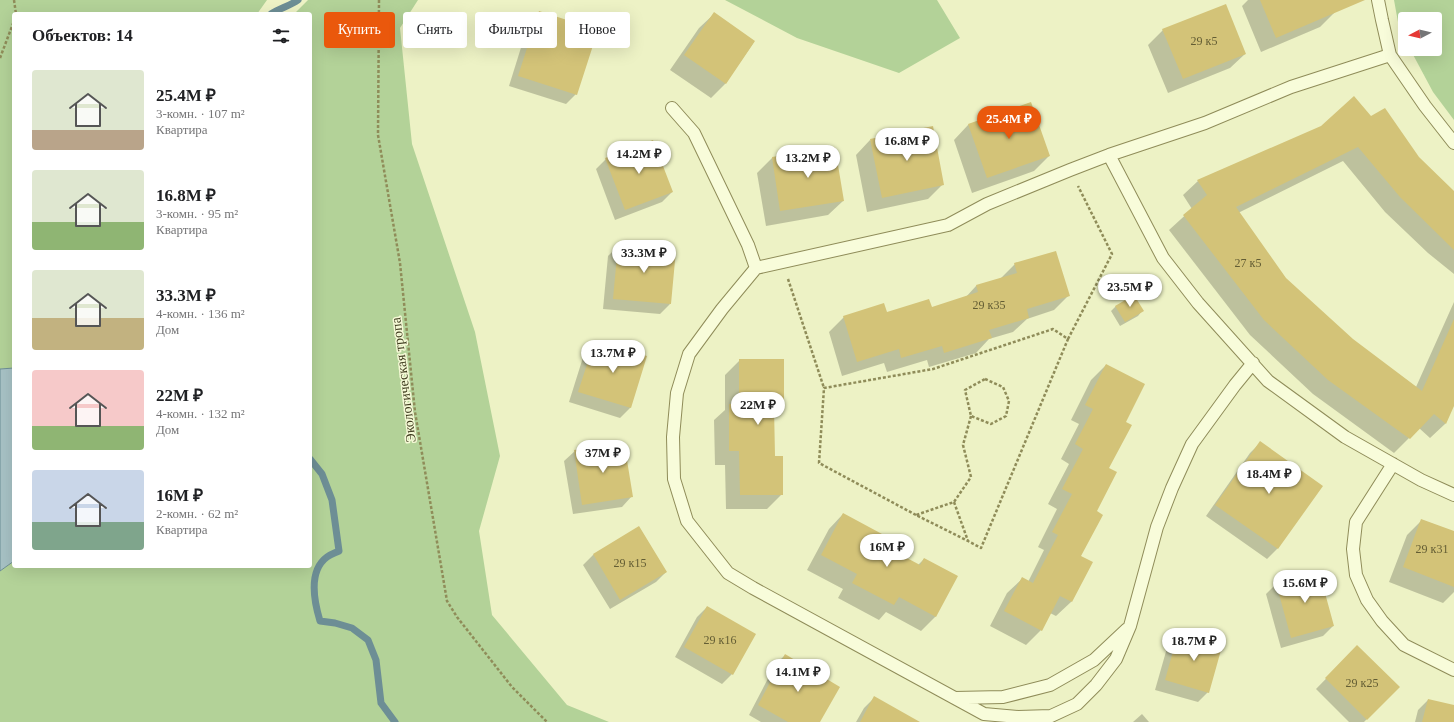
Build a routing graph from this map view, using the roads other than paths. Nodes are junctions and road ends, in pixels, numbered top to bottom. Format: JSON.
{"nodes":[{"id":1,"x":1378,"y":0,"type":"edge"},
{"id":2,"x":1390,"y":55,"type":"junction"},
{"id":3,"x":672,"y":108,"type":"dead end"},
{"id":4,"x":1454,"y":143,"type":"edge"},
{"id":5,"x":1109,"y":155,"type":"junction"},
{"id":6,"x":756,"y":268,"type":"junction"},
{"id":7,"x":1253,"y":363,"type":"junction"},
{"id":8,"x":1393,"y":464,"type":"junction"},
{"id":9,"x":1454,"y":495,"type":"edge"},
{"id":10,"x":1130,"y":626,"type":"junction"},
{"id":11,"x":1454,"y":670,"type":"edge"},
{"id":12,"x":954,"y":698,"type":"junction"}],
"edges":[{"from":1,"to":2,"type":"lane"},
{"from":2,"to":4,"type":"lane"},
{"from":2,"to":5,"type":"lane"},
{"from":3,"to":6,"type":"lane"},
{"from":5,"to":6,"type":"lane"},
{"from":5,"to":7,"type":"lane"},
{"from":6,"to":12,"type":"lane"},
{"from":7,"to":8,"type":"lane"},
{"from":7,"to":10,"type":"lane"},
{"from":8,"to":9,"type":"lane"},
{"from":8,"to":11,"type":"lane"},
{"from":10,"to":12,"type":"lane"},
{"from":10,"to":12,"type":"lane"}]}
